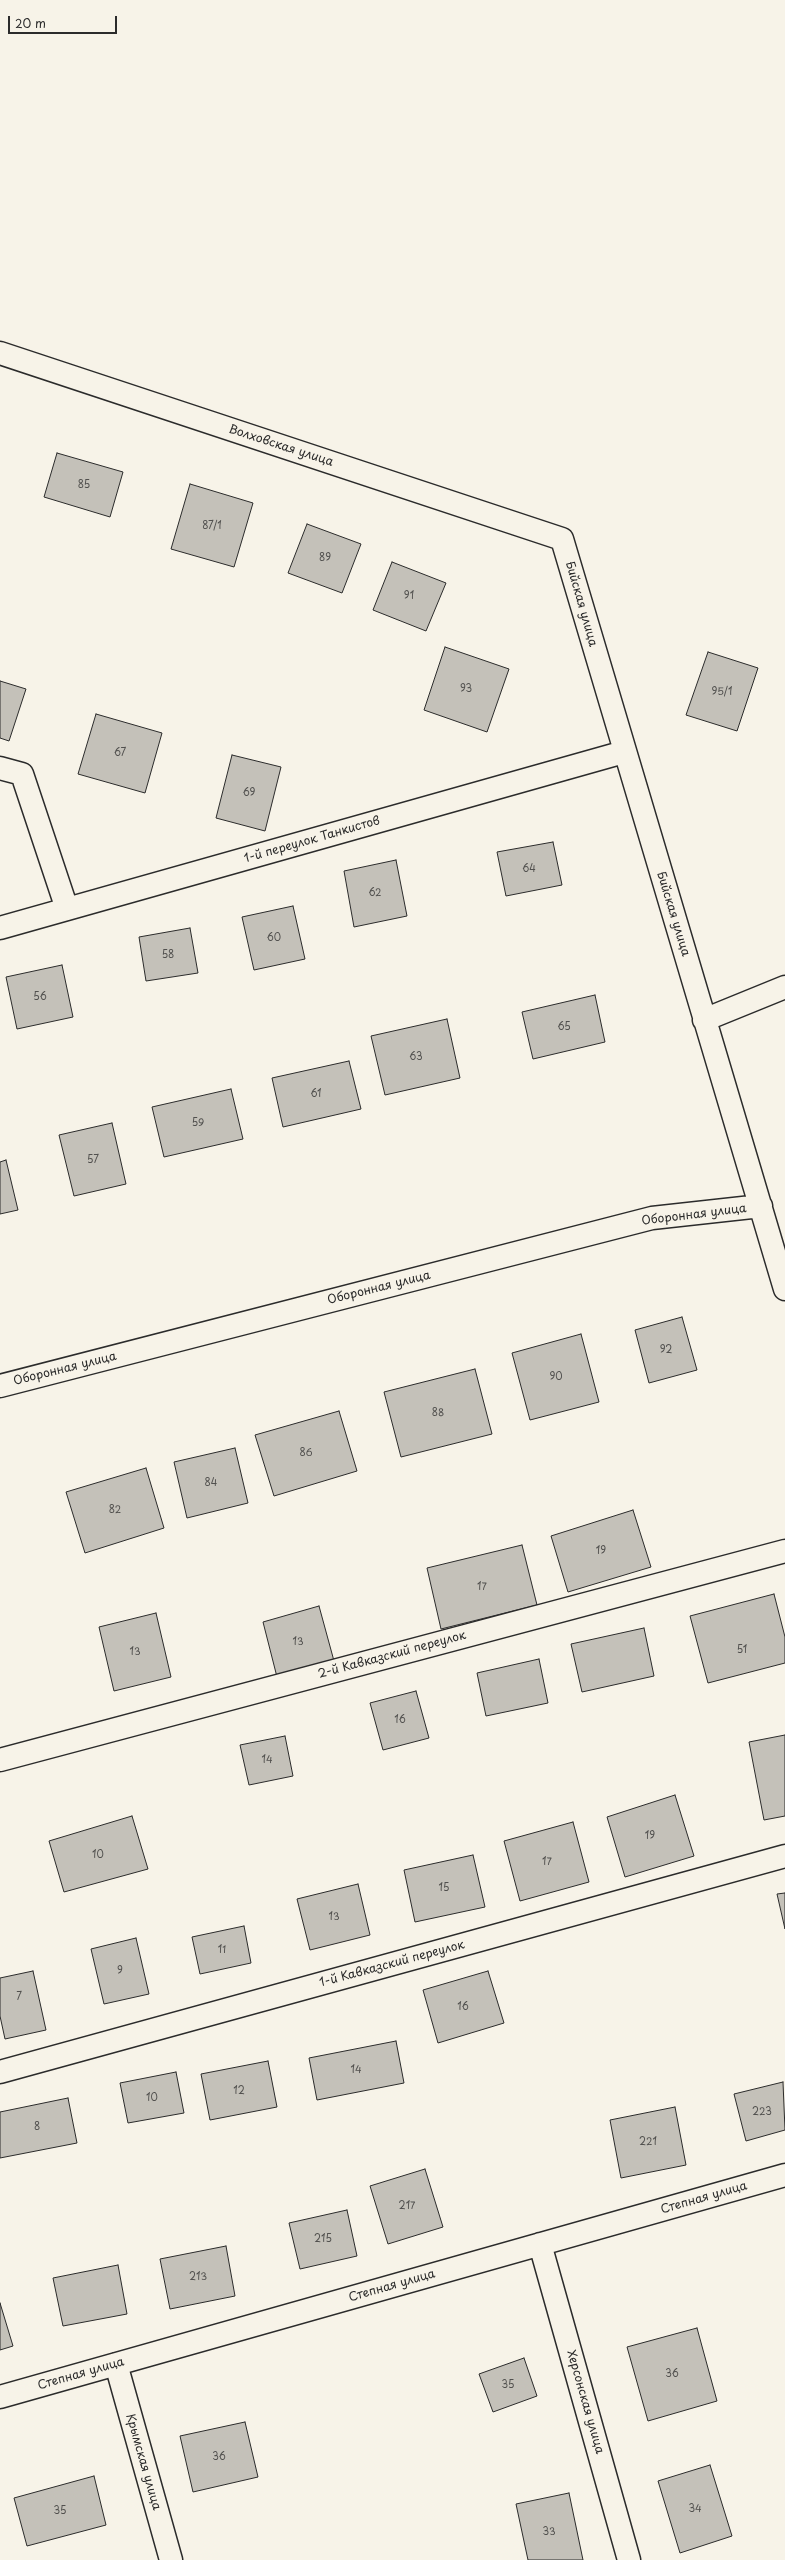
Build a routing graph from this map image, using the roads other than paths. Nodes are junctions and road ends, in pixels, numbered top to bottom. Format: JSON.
{"nodes":[{"id":1,"x":0,"y":353,"type":"edge"},
{"id":2,"x":562,"y":539,"type":"joint"},
{"id":3,"x":624,"y":752,"type":"junction"},
{"id":4,"x":0,"y":768,"type":"edge"},
{"id":5,"x":67,"y":909,"type":"junction"},
{"id":6,"x":0,"y":928,"type":"edge"},
{"id":7,"x":785,"y":987,"type":"edge"},
{"id":8,"x":704,"y":1020,"type":"junction"},
{"id":9,"x":761,"y":1206,"type":"junction"},
{"id":10,"x":785,"y":1289,"type":"edge"},
{"id":11,"x":0,"y":1386,"type":"edge"},
{"id":12,"x":785,"y":1551,"type":"edge"},
{"id":13,"x":0,"y":1760,"type":"edge"},
{"id":14,"x":785,"y":1856,"type":"edge"},
{"id":15,"x":0,"y":2072,"type":"edge"},
{"id":16,"x":785,"y":2175,"type":"edge"},
{"id":17,"x":540,"y":2244,"type":"junction"},
{"id":18,"x":116,"y":2364,"type":"junction"},
{"id":19,"x":0,"y":2397,"type":"edge"},
{"id":20,"x":171,"y":2560,"type":"edge"},
{"id":21,"x":629,"y":2560,"type":"edge"}],
"edges":[{"from":1,"to":2,"type":"street","name":"Волховская улица"},
{"from":2,"to":3,"type":"street","name":"Бийская улица"},
{"from":3,"to":5,"type":"street","name":"1-й переулок Танкистов"},
{"from":3,"to":8,"type":"street","name":"Бийская улица"},
{"from":4,"to":5,"type":"street"},
{"from":5,"to":6,"type":"street","name":"1-й переулок Танкистов"},
{"from":7,"to":8,"type":"street"},
{"from":8,"to":9,"type":"street","name":"Бийская улица"},
{"from":9,"to":10,"type":"street","name":"Бийская улица"},
{"from":9,"to":11,"type":"street","name":"Оборонная улица"},
{"from":12,"to":13,"type":"street","name":"2-й Кавказский переулок"},
{"from":14,"to":15,"type":"street","name":"1-й Кавказский переулок"},
{"from":16,"to":17,"type":"street","name":"Степная улица"},
{"from":17,"to":18,"type":"street","name":"Степная улица"},
{"from":17,"to":21,"type":"street","name":"Херсонская улица"},
{"from":18,"to":19,"type":"street","name":"Степная улица"},
{"from":18,"to":20,"type":"street","name":"Крымская улица"}]}
